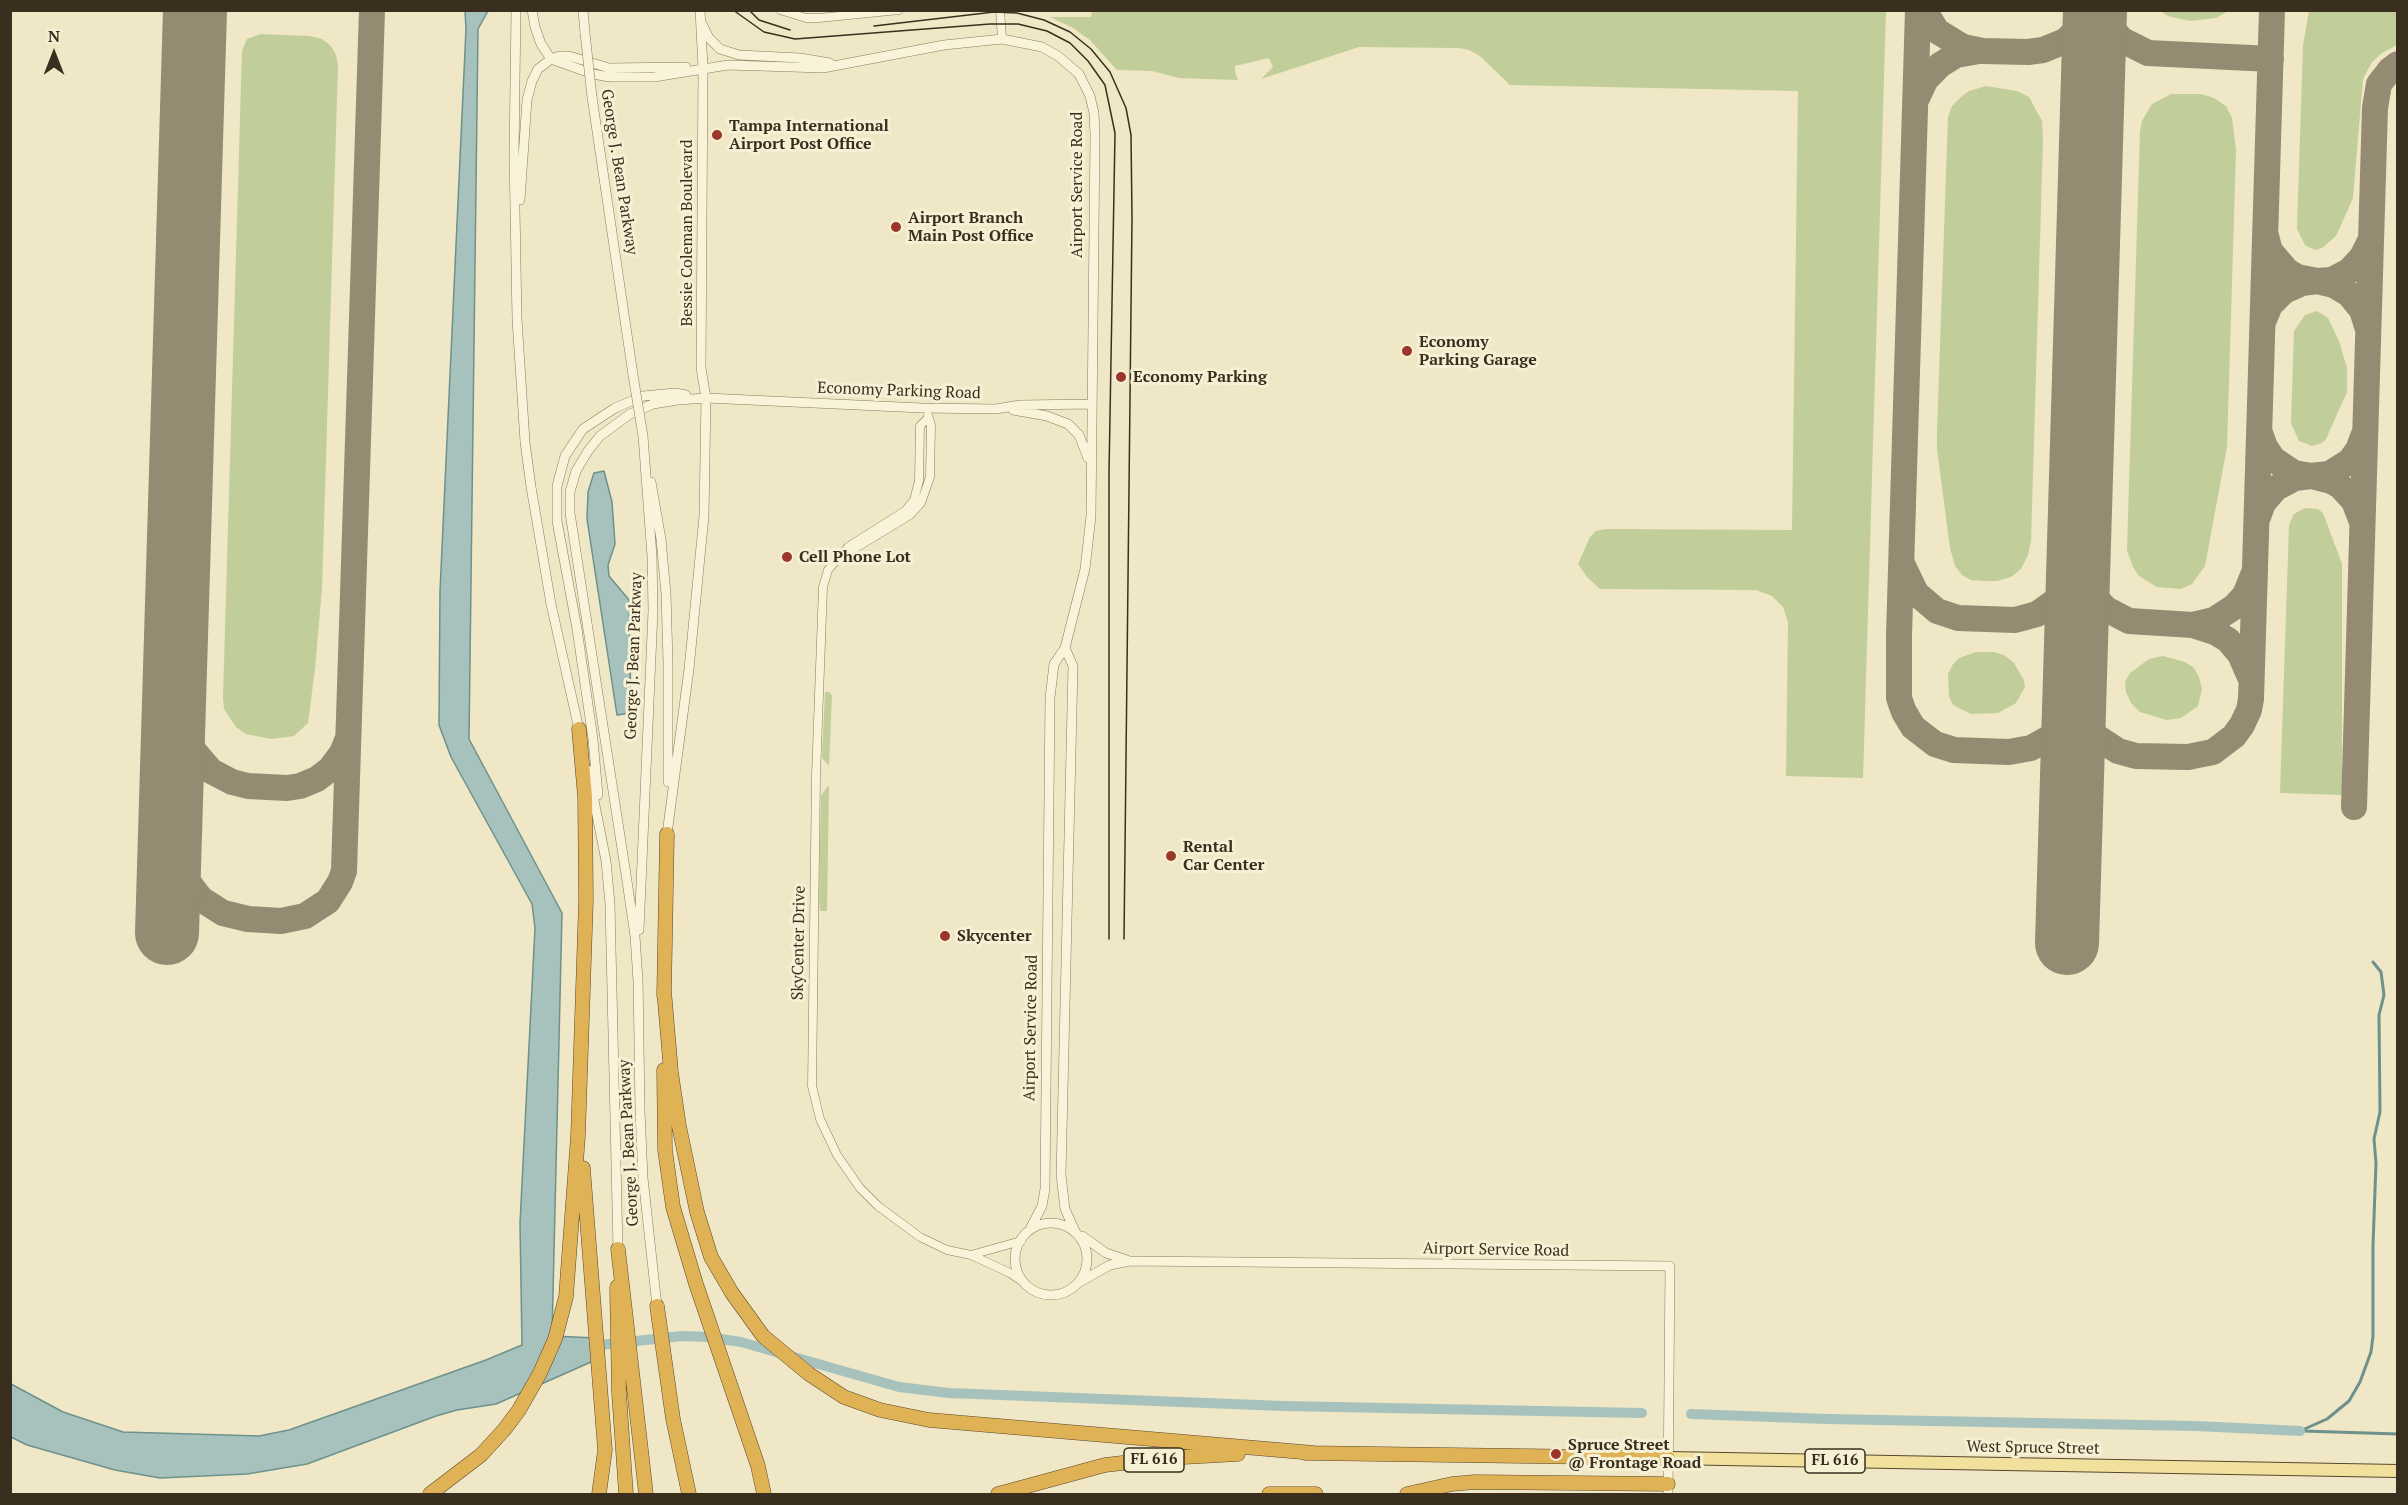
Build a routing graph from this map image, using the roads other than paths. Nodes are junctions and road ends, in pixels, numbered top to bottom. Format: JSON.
{"nodes":[{"id":1,"x":516,"y":10,"type":"edge"},
{"id":2,"x":532,"y":10,"type":"edge"},
{"id":3,"x":583,"y":10,"type":"edge"},
{"id":4,"x":700,"y":10,"type":"edge"},
{"id":5,"x":780,"y":10,"type":"edge"},
{"id":6,"x":900,"y":10,"type":"edge"},
{"id":7,"x":1000,"y":10,"type":"edge"},
{"id":8,"x":701,"y":23,"type":"junction"},
{"id":9,"x":1002,"y":39,"type":"junction"},
{"id":10,"x":551,"y":59,"type":"junction"},
{"id":11,"x":841,"y":65,"type":"junction"},
{"id":12,"x":703,"y":68,"type":"junction"},
{"id":13,"x":516,"y":270,"type":"junction"},
{"id":14,"x":706,"y":398,"type":"junction"},
{"id":15,"x":1092,"y":404,"type":"junction"},
{"id":16,"x":996,"y":409,"type":"junction"},
{"id":17,"x":928,"y":413,"type":"junction"},
{"id":18,"x":643,"y":436,"type":"junction"},
{"id":19,"x":1091,"y":469,"type":"junction"},
{"id":20,"x":1065,"y":648,"type":"junction"},
{"id":21,"x":579,"y":729,"type":"junction"},
{"id":22,"x":667,"y":834,"type":"junction"},
{"id":23,"x":606,"y":861,"type":"junction"},
{"id":24,"x":638,"y":981,"type":"junction"},
{"id":25,"x":664,"y":990,"type":"junction"},
{"id":26,"x":579,"y":1102,"type":"junction"},
{"id":27,"x":1030,"y":1230,"type":"junction"},
{"id":28,"x":1076,"y":1232,"type":"junction"},
{"id":29,"x":1021,"y":1241,"type":"junction"},
{"id":30,"x":618,"y":1249,"type":"joint"},
{"id":31,"x":971,"y":1256,"type":"junction"},
{"id":32,"x":1130,"y":1261,"type":"junction"},
{"id":33,"x":1023,"y":1282,"type":"junction"},
{"id":34,"x":1078,"y":1283,"type":"junction"},
{"id":35,"x":657,"y":1306,"type":"joint"},
{"id":36,"x":621,"y":1313,"type":"junction"},
{"id":37,"x":1314,"y":1453,"type":"junction"},
{"id":38,"x":1668,"y":1458,"type":"junction"},
{"id":39,"x":2397,"y":1472,"type":"edge"},
{"id":40,"x":1668,"y":1489,"type":"edge"},
{"id":41,"x":430,"y":1494,"type":"edge"},
{"id":42,"x":599,"y":1494,"type":"edge"},
{"id":43,"x":626,"y":1494,"type":"edge"},
{"id":44,"x":646,"y":1494,"type":"edge"},
{"id":45,"x":689,"y":1494,"type":"edge"},
{"id":46,"x":764,"y":1494,"type":"edge"},
{"id":47,"x":998,"y":1494,"type":"edge"},
{"id":48,"x":1269,"y":1494,"type":"edge"},
{"id":49,"x":1316,"y":1494,"type":"edge"},
{"id":50,"x":1407,"y":1494,"type":"edge"}],
"edges":[{"from":1,"to":13,"type":"street","name":"George J. Bean Parkway"},
{"from":2,"to":10,"type":"street"},
{"from":3,"to":18,"type":"street","name":"George J. Bean Parkway","bridge":true},
{"from":4,"to":8,"type":"street","name":"Bessie Coleman Boulevard"},
{"from":5,"to":6,"type":"street"},
{"from":7,"to":9,"type":"street"},
{"from":8,"to":11,"type":"street"},
{"from":8,"to":12,"type":"street","name":"Bessie Coleman Boulevard"},
{"from":9,"to":11,"type":"street","name":"Airport Service Road"},
{"from":9,"to":15,"type":"street","name":"Airport Service Road"},
{"from":10,"to":12,"type":"street","name":"Airport Service Road"},
{"from":10,"to":13,"type":"street"},
{"from":11,"to":12,"type":"street","name":"Airport Service Road"},
{"from":12,"to":14,"type":"street","name":"Bessie Coleman Boulevard"},
{"from":13,"to":21,"type":"street","name":"George J. Bean Parkway"},
{"from":14,"to":17,"type":"street","name":"Economy Parking Road"},
{"from":14,"to":22,"type":"street","name":"Bessie Coleman Boulevard"},
{"from":14,"to":23,"type":"street"},
{"from":14,"to":24,"type":"street"},
{"from":15,"to":16,"type":"street","name":"Economy Parking Road"},
{"from":15,"to":19,"type":"street","name":"Airport Service Road"},
{"from":16,"to":17,"type":"street","name":"Economy Parking Road"},
{"from":16,"to":19,"type":"street"},
{"from":17,"to":31,"type":"street","name":"SkyCenter Drive"},
{"from":18,"to":22,"type":"street"},
{"from":18,"to":24,"type":"street","name":"George J. Bean Parkway"},
{"from":19,"to":20,"type":"street","name":"Airport Service Road"},
{"from":20,"to":27,"type":"street","name":"Airport Service Road"},
{"from":20,"to":28,"type":"street","name":"Airport Service Road"},
{"from":21,"to":23,"type":"street","name":"George J. Bean Parkway"},
{"from":21,"to":26,"type":"highway"},
{"from":22,"to":25,"type":"highway"},
{"from":23,"to":30,"type":"street","name":"George J. Bean Parkway"},
{"from":24,"to":35,"type":"street","name":"George J. Bean Parkway"},
{"from":25,"to":37,"type":"highway"},
{"from":25,"to":46,"type":"highway"},
{"from":26,"to":41,"type":"highway"},
{"from":26,"to":42,"type":"highway"},
{"from":27,"to":28,"type":"street"},
{"from":27,"to":29,"type":"street"},
{"from":28,"to":32,"type":"street","name":"Airport Service Road"},
{"from":28,"to":34,"type":"street"},
{"from":29,"to":31,"type":"street"},
{"from":29,"to":33,"type":"street"},
{"from":30,"to":36,"type":"highway"},
{"from":31,"to":33,"type":"street","name":"SkyCenter Drive"},
{"from":32,"to":34,"type":"street","name":"Airport Service Road"},
{"from":32,"to":38,"type":"street","name":"Airport Service Road"},
{"from":33,"to":34,"type":"street"},
{"from":35,"to":45,"type":"highway"},
{"from":36,"to":43,"type":"highway"},
{"from":36,"to":44,"type":"highway"},
{"from":37,"to":38,"type":"highway","number":"FL 616"},
{"from":37,"to":47,"type":"highway","number":"FL 616"},
{"from":38,"to":39,"type":"main road","name":"West Spruce Street","number":"FL 616"},
{"from":38,"to":40,"type":"street"},
{"from":40,"to":50,"type":"highway"},
{"from":48,"to":49,"type":"highway"}]}
